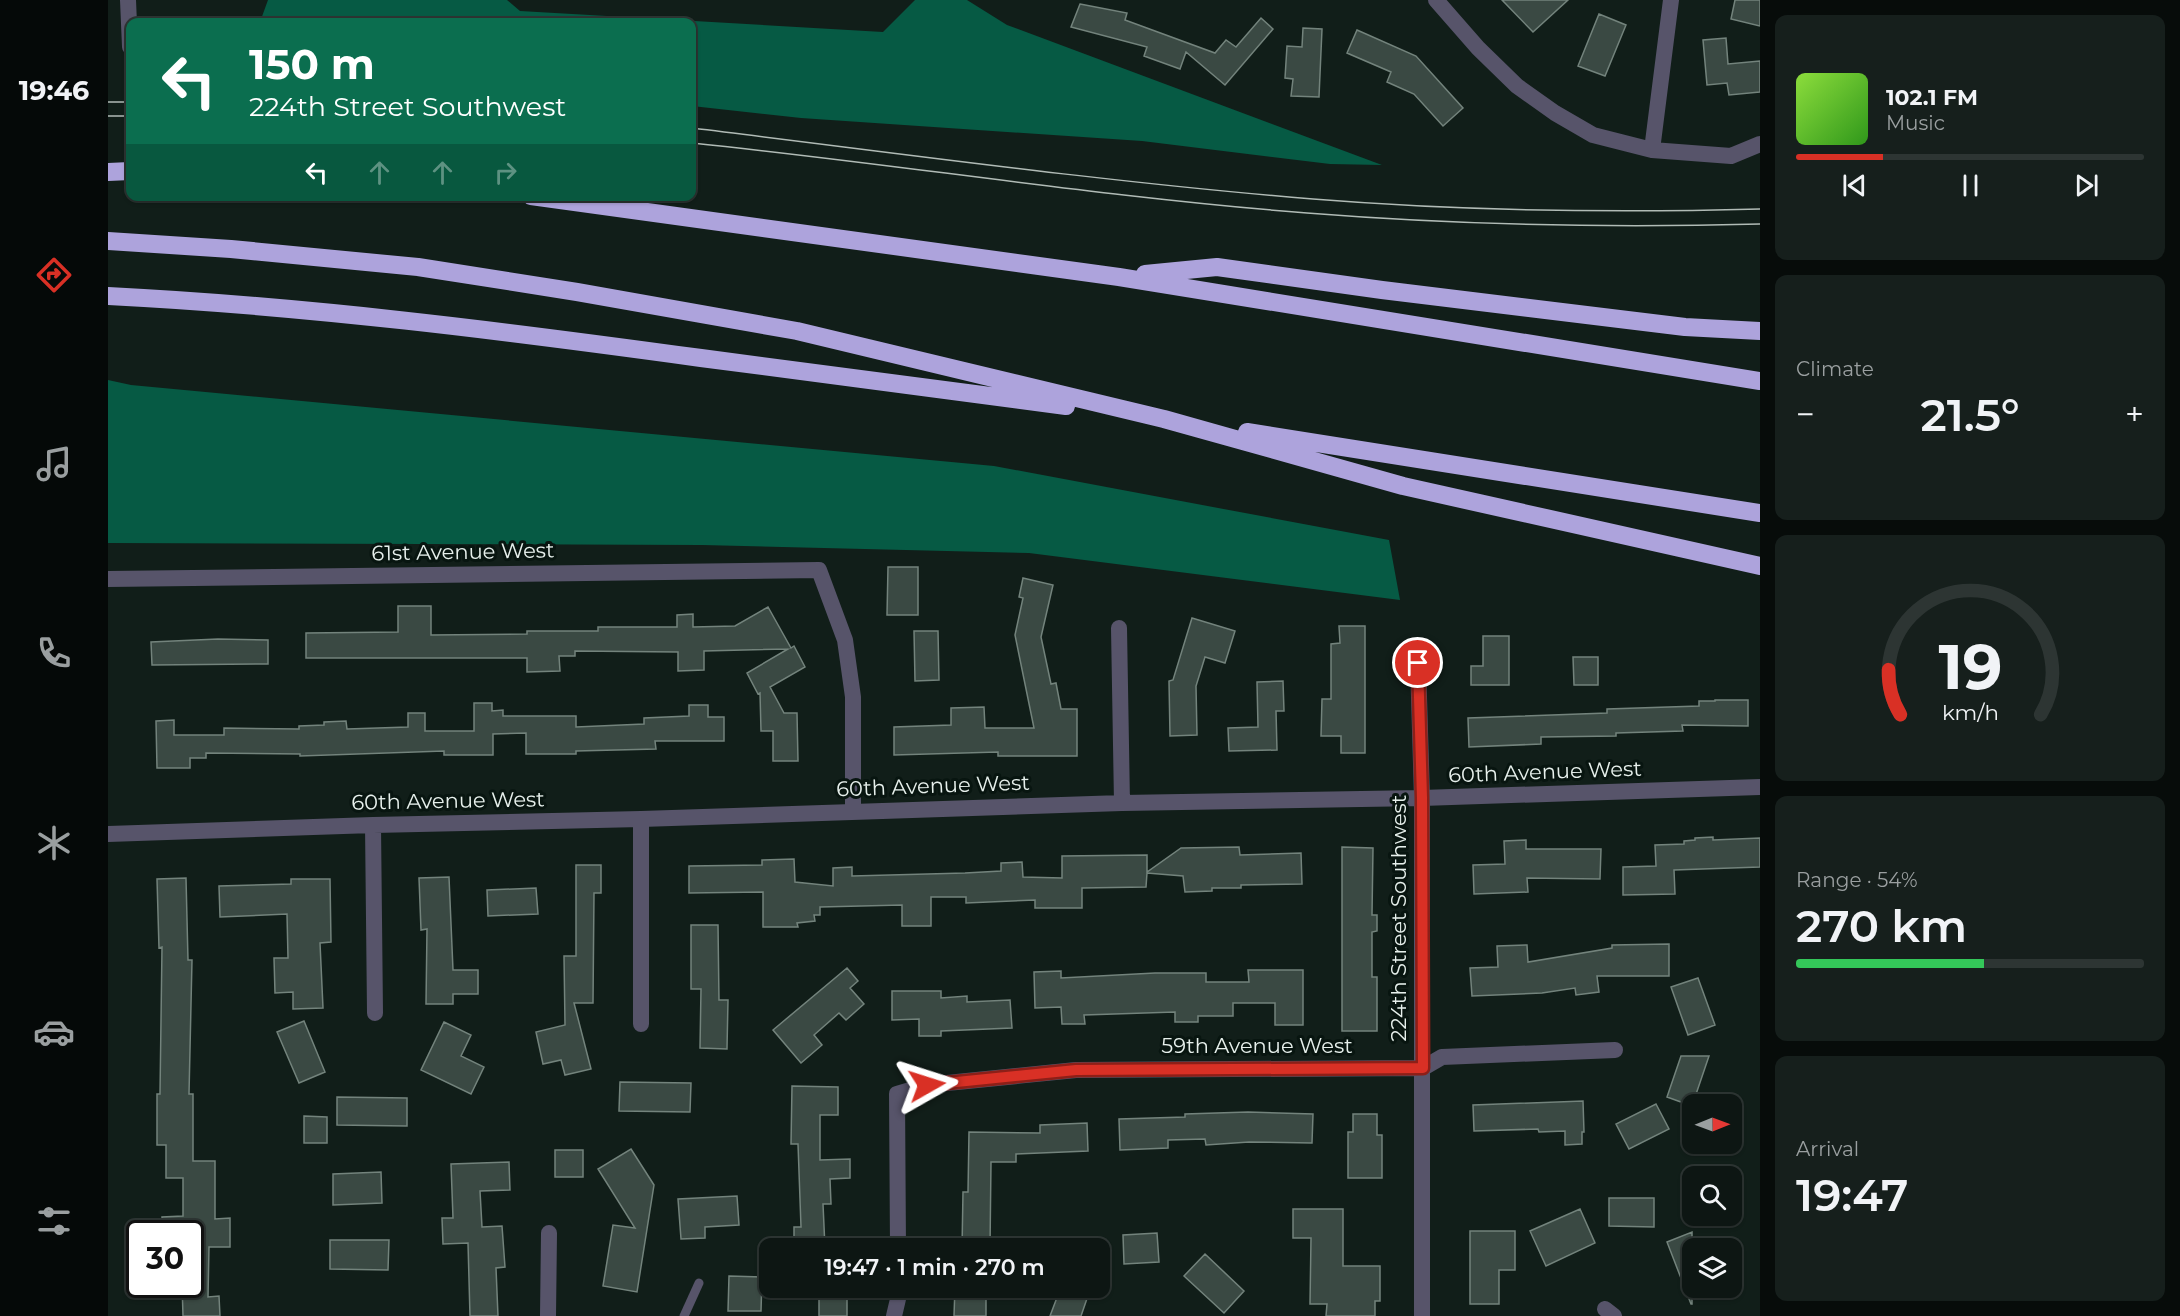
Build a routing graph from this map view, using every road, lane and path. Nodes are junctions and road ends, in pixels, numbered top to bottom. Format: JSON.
{"nodes":[{"id":1,"x":128,"y":0,"type":"edge"},
{"id":2,"x":1436,"y":0,"type":"edge"},
{"id":3,"x":1671,"y":0,"type":"edge"},
{"id":4,"x":129,"y":18,"type":"edge"},
{"id":5,"x":1760,"y":144,"type":"edge"},
{"id":6,"x":1652,"y":150,"type":"junction"},
{"id":7,"x":126,"y":170,"type":"edge"},
{"id":8,"x":108,"y":171,"type":"edge"},
{"id":9,"x":567,"y":201,"type":"edge"},
{"id":10,"x":108,"y":241,"type":"edge"},
{"id":11,"x":1119,"y":277,"type":"junction"},
{"id":12,"x":108,"y":297,"type":"edge"},
{"id":13,"x":1760,"y":331,"type":"edge"},
{"id":14,"x":1760,"y":381,"type":"edge"},
{"id":15,"x":1164,"y":419,"type":"junction"},
{"id":16,"x":1760,"y":513,"type":"edge"},
{"id":17,"x":1760,"y":566,"type":"edge"},
{"id":18,"x":108,"y":579,"type":"edge"},
{"id":19,"x":1119,"y":628,"type":"dead end"},
{"id":20,"x":1418,"y":663,"type":"dead end"},
{"id":21,"x":1760,"y":788,"type":"edge"},
{"id":22,"x":1422,"y":798,"type":"junction"},
{"id":23,"x":1122,"y":803,"type":"junction"},
{"id":24,"x":854,"y":810,"type":"junction"},
{"id":25,"x":642,"y":819,"type":"junction"},
{"id":26,"x":373,"y":825,"type":"junction"},
{"id":27,"x":108,"y":834,"type":"edge"},
{"id":28,"x":375,"y":1013,"type":"dead end"},
{"id":29,"x":641,"y":1024,"type":"dead end"},
{"id":30,"x":1615,"y":1050,"type":"dead end"},
{"id":31,"x":1423,"y":1068,"type":"junction"},
{"id":32,"x":549,"y":1233,"type":"dead end"},
{"id":33,"x":898,"y":1238,"type":"edge"},
{"id":34,"x":699,"y":1283,"type":"dead end"},
{"id":35,"x":898,"y":1298,"type":"edge"},
{"id":36,"x":548,"y":1316,"type":"edge"},
{"id":37,"x":684,"y":1316,"type":"edge"},
{"id":38,"x":894,"y":1316,"type":"edge"},
{"id":39,"x":1422,"y":1316,"type":"edge"}],
"edges":[{"from":1,"to":4,"type":"street"},
{"from":2,"to":6,"type":"street"},
{"from":3,"to":6,"type":"street"},
{"from":5,"to":6,"type":"street"},
{"from":7,"to":8,"type":"highway"},
{"from":9,"to":11,"type":"highway"},
{"from":10,"to":15,"type":"highway"},
{"from":11,"to":13,"type":"highway"},
{"from":11,"to":14,"type":"highway"},
{"from":12,"to":15,"type":"highway"},
{"from":15,"to":16,"type":"highway"},
{"from":15,"to":17,"type":"highway"},
{"from":18,"to":24,"type":"street","name":"61st Avenue West"},
{"from":19,"to":23,"type":"street"},
{"from":20,"to":22,"type":"street","name":"224th Street Southwest"},
{"from":21,"to":22,"type":"street","name":"60th Avenue West"},
{"from":22,"to":23,"type":"street","name":"60th Avenue West"},
{"from":22,"to":31,"type":"street","name":"224th Street Southwest"},
{"from":23,"to":24,"type":"street","name":"60th Avenue West"},
{"from":24,"to":25,"type":"street","name":"60th Avenue West"},
{"from":25,"to":26,"type":"street","name":"60th Avenue West"},
{"from":25,"to":29,"type":"street"},
{"from":26,"to":27,"type":"street","name":"60th Avenue West"},
{"from":26,"to":28,"type":"street"},
{"from":30,"to":31,"type":"street","name":"59th Avenue West"},
{"from":31,"to":33,"type":"street","name":"59th Avenue West"},
{"from":31,"to":39,"type":"street","name":"224th Street Southwest"},
{"from":32,"to":36,"type":"street"},
{"from":34,"to":37,"type":"lane"},
{"from":35,"to":38,"type":"street"}]}
